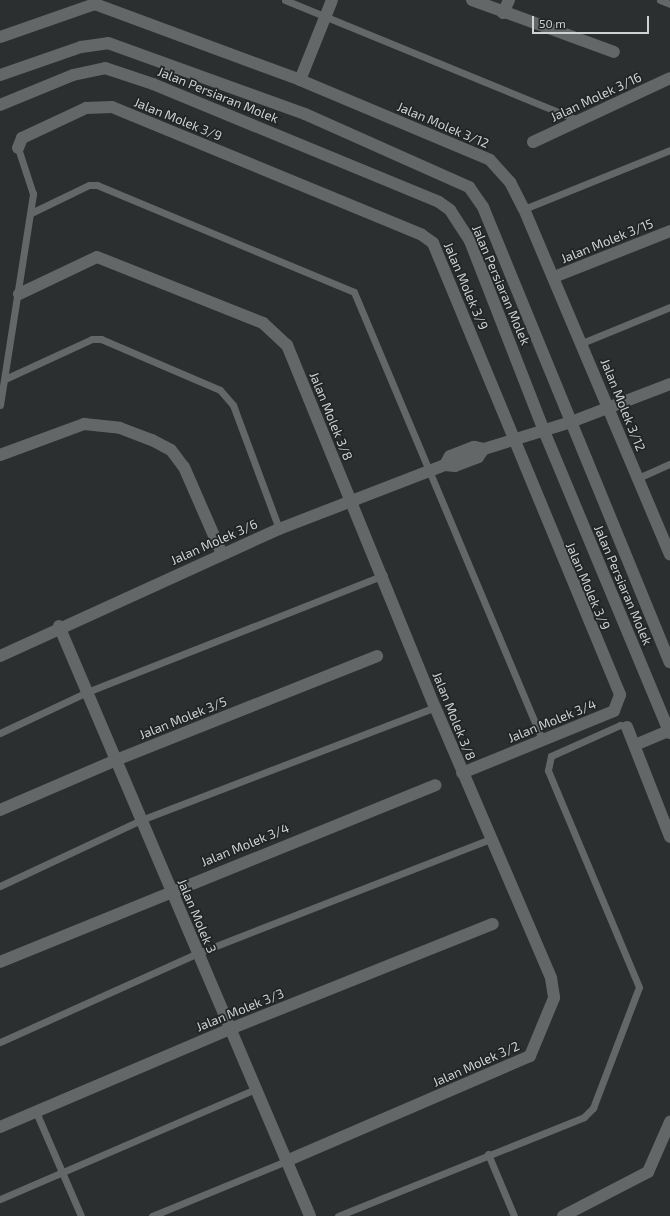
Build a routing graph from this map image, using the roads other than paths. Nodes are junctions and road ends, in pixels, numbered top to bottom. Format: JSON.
{"nodes":[{"id":1,"x":285,"y":0,"type":"edge"},
{"id":2,"x":332,"y":0,"type":"edge"},
{"id":3,"x":472,"y":0,"type":"edge"},
{"id":4,"x":508,"y":0,"type":"edge"},
{"id":5,"x":660,"y":0,"type":"edge"},
{"id":6,"x":670,"y":4,"type":"edge"},
{"id":7,"x":503,"y":13,"type":"junction"},
{"id":8,"x":325,"y":17,"type":"junction"},
{"id":9,"x":0,"y":37,"type":"edge"},
{"id":10,"x":614,"y":52,"type":"dead end"},
{"id":11,"x":0,"y":76,"type":"edge"},
{"id":12,"x":670,"y":78,"type":"edge"},
{"id":13,"x":300,"y":80,"type":"junction"},
{"id":14,"x":0,"y":105,"type":"edge"},
{"id":15,"x":580,"y":121,"type":"junction"},
{"id":16,"x":533,"y":142,"type":"dead end"},
{"id":17,"x":18,"y":148,"type":"joint"},
{"id":18,"x":670,"y":150,"type":"edge"},
{"id":19,"x":524,"y":209,"type":"junction"},
{"id":20,"x":31,"y":213,"type":"junction"},
{"id":21,"x":670,"y":231,"type":"edge"},
{"id":22,"x":554,"y":277,"type":"junction"},
{"id":23,"x":19,"y":294,"type":"junction"},
{"id":24,"x":670,"y":306,"type":"edge"},
{"id":25,"x":582,"y":343,"type":"junction"},
{"id":26,"x":5,"y":379,"type":"junction"},
{"id":27,"x":670,"y":384,"type":"edge"},
{"id":28,"x":0,"y":405,"type":"edge"},
{"id":29,"x":610,"y":408,"type":"junction"},
{"id":30,"x":571,"y":422,"type":"junction"},
{"id":31,"x":544,"y":431,"type":"junction"},
{"id":32,"x":512,"y":440,"type":"junction"},
{"id":33,"x":0,"y":455,"type":"edge"},
{"id":34,"x":670,"y":464,"type":"edge"},
{"id":35,"x":430,"y":470,"type":"junction"},
{"id":36,"x":638,"y":478,"type":"junction"},
{"id":37,"x":349,"y":499,"type":"junction"},
{"id":38,"x":279,"y":529,"type":"junction"},
{"id":39,"x":669,"y":548,"type":"edge"},
{"id":40,"x":222,"y":554,"type":"junction"},
{"id":41,"x":384,"y":575,"type":"junction"},
{"id":42,"x":59,"y":626,"type":"junction"},
{"id":43,"x":0,"y":656,"type":"edge"},
{"id":44,"x":378,"y":656,"type":"dead end"},
{"id":45,"x":670,"y":662,"type":"edge"},
{"id":46,"x":87,"y":692,"type":"junction"},
{"id":47,"x":620,"y":695,"type":"joint"},
{"id":48,"x":435,"y":707,"type":"junction"},
{"id":49,"x":627,"y":728,"type":"joint"},
{"id":50,"x":670,"y":731,"type":"edge"},
{"id":51,"x":0,"y":733,"type":"edge"},
{"id":52,"x":542,"y":740,"type":"junction"},
{"id":53,"x":635,"y":745,"type":"junction"},
{"id":54,"x":116,"y":760,"type":"junction"},
{"id":55,"x":462,"y":773,"type":"junction"},
{"id":56,"x":435,"y":785,"type":"dead end"},
{"id":57,"x":0,"y":810,"type":"edge"},
{"id":58,"x":141,"y":820,"type":"junction"},
{"id":59,"x":670,"y":837,"type":"edge"},
{"id":60,"x":490,"y":839,"type":"junction"},
{"id":61,"x":0,"y":886,"type":"edge"},
{"id":62,"x":171,"y":890,"type":"junction"},
{"id":63,"x":493,"y":924,"type":"dead end"},
{"id":64,"x":198,"y":954,"type":"junction"},
{"id":65,"x":0,"y":962,"type":"edge"},
{"id":66,"x":230,"y":1029,"type":"junction"},
{"id":67,"x":0,"y":1042,"type":"edge"},
{"id":68,"x":256,"y":1089,"type":"junction"},
{"id":69,"x":36,"y":1112,"type":"junction"},
{"id":70,"x":670,"y":1122,"type":"edge"},
{"id":71,"x":0,"y":1127,"type":"edge"},
{"id":72,"x":488,"y":1154,"type":"junction"},
{"id":73,"x":286,"y":1161,"type":"junction"},
{"id":74,"x":62,"y":1172,"type":"junction"},
{"id":75,"x":0,"y":1198,"type":"edge"},
{"id":76,"x":81,"y":1216,"type":"edge"},
{"id":77,"x":152,"y":1216,"type":"edge"},
{"id":78,"x":310,"y":1216,"type":"edge"},
{"id":79,"x":338,"y":1216,"type":"edge"},
{"id":80,"x":514,"y":1216,"type":"edge"},
{"id":81,"x":563,"y":1216,"type":"edge"}],
"edges":[{"from":1,"to":8,"type":"lane"},
{"from":2,"to":8,"type":"street"},
{"from":3,"to":7,"type":"street"},
{"from":4,"to":7,"type":"street"},
{"from":5,"to":6,"type":"lane"},
{"from":7,"to":10,"type":"street"},
{"from":8,"to":13,"type":"street"},
{"from":8,"to":15,"type":"lane"},
{"from":9,"to":13,"type":"street","name":"Jalan Molek 3/12"},
{"from":11,"to":30,"type":"street","name":"Jalan Persiaran Molek"},
{"from":12,"to":15,"type":"street","name":"Jalan Molek 3/16"},
{"from":13,"to":19,"type":"street","name":"Jalan Molek 3/12"},
{"from":14,"to":31,"type":"street","name":"Jalan Persiaran Molek"},
{"from":15,"to":16,"type":"street","name":"Jalan Molek 3/16"},
{"from":17,"to":20,"type":"lane"},
{"from":17,"to":32,"type":"street","name":"Jalan Molek 3/9"},
{"from":18,"to":19,"type":"lane"},
{"from":19,"to":22,"type":"street","name":"Jalan Molek 3/12"},
{"from":20,"to":23,"type":"lane"},
{"from":20,"to":35,"type":"lane"},
{"from":21,"to":22,"type":"street","name":"Jalan Molek 3/15"},
{"from":22,"to":25,"type":"street","name":"Jalan Molek 3/12"},
{"from":23,"to":26,"type":"lane"},
{"from":23,"to":37,"type":"street","name":"Jalan Molek 3/8"},
{"from":24,"to":25,"type":"lane"},
{"from":25,"to":29,"type":"street","name":"Jalan Molek 3/12"},
{"from":26,"to":28,"type":"lane"},
{"from":26,"to":38,"type":"lane"},
{"from":27,"to":29,"type":"street","name":"Jalan Molek 3/6"},
{"from":29,"to":30,"type":"street","name":"Jalan Molek 3/6"},
{"from":29,"to":36,"type":"street","name":"Jalan Molek 3/12"},
{"from":30,"to":31,"type":"street","name":"Jalan Molek 3/6"},
{"from":30,"to":45,"type":"street","name":"Jalan Persiaran Molek"},
{"from":31,"to":32,"type":"street","name":"Jalan Molek 3/6"},
{"from":31,"to":50,"type":"street","name":"Jalan Persiaran Molek"},
{"from":32,"to":35,"type":"street","name":"Jalan Molek 3/6"},
{"from":32,"to":47,"type":"street","name":"Jalan Molek 3/9"},
{"from":33,"to":40,"type":"street"},
{"from":34,"to":36,"type":"lane"},
{"from":35,"to":37,"type":"street","name":"Jalan Molek 3/6"},
{"from":35,"to":52,"type":"lane"},
{"from":36,"to":39,"type":"street","name":"Jalan Molek 3/12"},
{"from":37,"to":38,"type":"street","name":"Jalan Molek 3/6"},
{"from":37,"to":41,"type":"street","name":"Jalan Molek 3/8"},
{"from":38,"to":40,"type":"street","name":"Jalan Molek 3/6"},
{"from":40,"to":42,"type":"street","name":"Jalan Molek 3/6"},
{"from":41,"to":46,"type":"lane"},
{"from":41,"to":48,"type":"street","name":"Jalan Molek 3/8"},
{"from":42,"to":43,"type":"street","name":"Jalan Molek 3/6"},
{"from":42,"to":46,"type":"street","name":"Jalan Molek 3"},
{"from":44,"to":54,"type":"street","name":"Jalan Molek 3/5"},
{"from":46,"to":51,"type":"lane"},
{"from":46,"to":54,"type":"street","name":"Jalan Molek 3"},
{"from":47,"to":52,"type":"street","name":"Jalan Molek 3/4"},
{"from":48,"to":55,"type":"street","name":"Jalan Molek 3/8"},
{"from":48,"to":58,"type":"lane"},
{"from":49,"to":53,"type":"street"},
{"from":49,"to":72,"type":"lane"},
{"from":50,"to":53,"type":"street"},
{"from":52,"to":55,"type":"street","name":"Jalan Molek 3/4"},
{"from":53,"to":59,"type":"street"},
{"from":54,"to":57,"type":"street","name":"Jalan Molek 3/5"},
{"from":54,"to":58,"type":"street","name":"Jalan Molek 3"},
{"from":55,"to":60,"type":"street","name":"Jalan Molek 3/2"},
{"from":56,"to":62,"type":"street","name":"Jalan Molek 3/4"},
{"from":58,"to":61,"type":"lane"},
{"from":58,"to":62,"type":"street","name":"Jalan Molek 3"},
{"from":60,"to":64,"type":"lane"},
{"from":60,"to":73,"type":"street","name":"Jalan Molek 3/2"},
{"from":62,"to":64,"type":"street","name":"Jalan Molek 3"},
{"from":62,"to":65,"type":"street","name":"Jalan Molek 3/4"},
{"from":63,"to":66,"type":"street","name":"Jalan Molek 3/3"},
{"from":64,"to":66,"type":"street","name":"Jalan Molek 3"},
{"from":64,"to":67,"type":"lane"},
{"from":66,"to":68,"type":"street","name":"Jalan Molek 3"},
{"from":66,"to":69,"type":"street","name":"Jalan Molek 3/3"},
{"from":68,"to":73,"type":"street","name":"Jalan Molek 3"},
{"from":68,"to":74,"type":"lane"},
{"from":69,"to":71,"type":"street","name":"Jalan Molek 3/3"},
{"from":69,"to":74,"type":"lane"},
{"from":70,"to":81,"type":"street"},
{"from":72,"to":79,"type":"lane"},
{"from":72,"to":80,"type":"lane"},
{"from":73,"to":77,"type":"lane","name":"Jalan Molek 3/2"},
{"from":73,"to":78,"type":"street","name":"Jalan Molek 3"},
{"from":74,"to":75,"type":"lane"},
{"from":74,"to":76,"type":"lane"}]}
